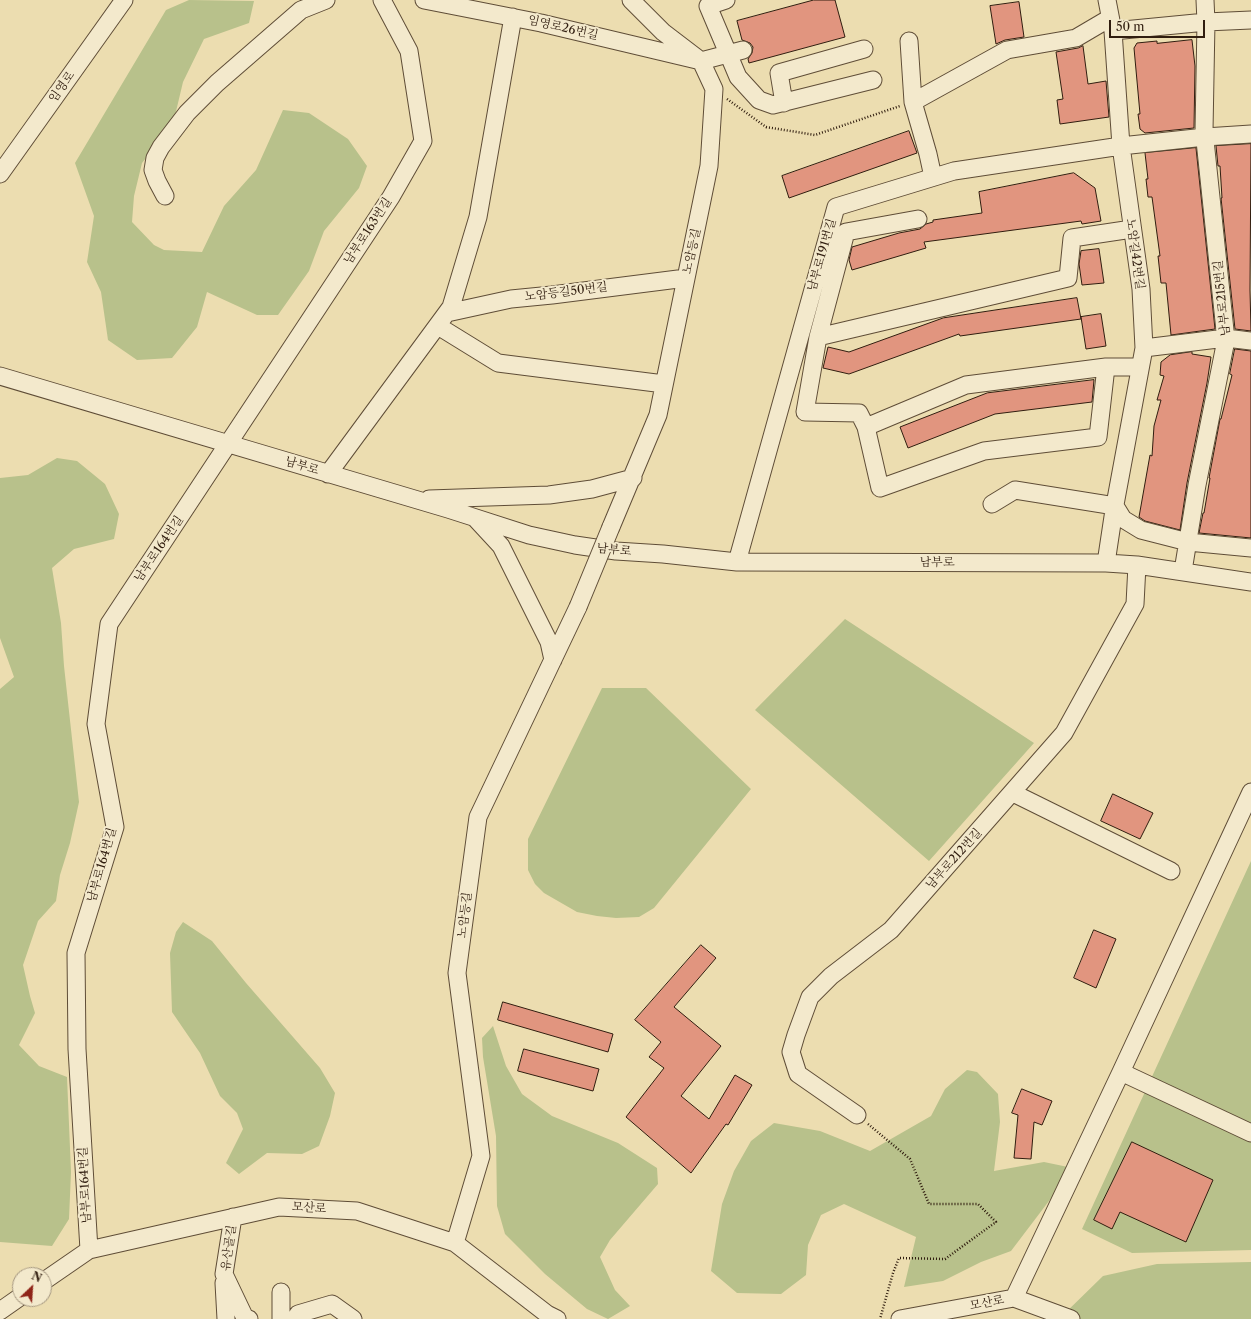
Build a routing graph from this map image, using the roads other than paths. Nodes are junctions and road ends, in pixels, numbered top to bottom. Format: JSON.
{"nodes":[{"id":1,"x":124,"y":0,"type":"edge"},
{"id":2,"x":326,"y":0,"type":"edge"},
{"id":3,"x":382,"y":0,"type":"edge"},
{"id":4,"x":424,"y":0,"type":"edge"},
{"id":5,"x":631,"y":0,"type":"edge"},
{"id":6,"x":726,"y":0,"type":"edge"},
{"id":7,"x":1107,"y":0,"type":"edge"},
{"id":8,"x":1205,"y":0,"type":"edge"},
{"id":9,"x":513,"y":17,"type":"junction"},
{"id":10,"x":1251,"y":20,"type":"edge"},
{"id":11,"x":1206,"y":22,"type":"junction"},
{"id":12,"x":1111,"y":24,"type":"junction"},
{"id":13,"x":909,"y":41,"type":"dead end"},
{"id":14,"x":864,"y":49,"type":"dead end"},
{"id":15,"x":736,"y":52,"type":"junction"},
{"id":16,"x":701,"y":61,"type":"junction"},
{"id":17,"x":873,"y":80,"type":"dead end"},
{"id":18,"x":913,"y":102,"type":"junction"},
{"id":19,"x":784,"y":103,"type":"junction"},
{"id":20,"x":1251,"y":134,"type":"edge"},
{"id":21,"x":1205,"y":137,"type":"junction"},
{"id":22,"x":1121,"y":146,"type":"junction"},
{"id":23,"x":0,"y":174,"type":"edge"},
{"id":24,"x":932,"y":177,"type":"junction"},
{"id":25,"x":166,"y":196,"type":"dead end"},
{"id":26,"x":918,"y":219,"type":"dead end"},
{"id":27,"x":1132,"y":229,"type":"junction"},
{"id":28,"x":686,"y":278,"type":"junction"},
{"id":29,"x":442,"y":320,"type":"junction"},
{"id":30,"x":818,"y":337,"type":"junction"},
{"id":31,"x":1226,"y":338,"type":"junction"},
{"id":32,"x":1251,"y":341,"type":"edge"},
{"id":33,"x":1144,"y":348,"type":"junction"},
{"id":34,"x":1106,"y":367,"type":"junction"},
{"id":35,"x":1140,"y":367,"type":"junction"},
{"id":36,"x":0,"y":376,"type":"edge"},
{"id":37,"x":664,"y":384,"type":"junction"},
{"id":38,"x":866,"y":427,"type":"junction"},
{"id":39,"x":229,"y":444,"type":"junction"},
{"id":40,"x":328,"y":474,"type":"junction"},
{"id":41,"x":633,"y":478,"type":"junction"},
{"id":42,"x":413,"y":499,"type":"junction"},
{"id":43,"x":992,"y":504,"type":"dead end"},
{"id":44,"x":1115,"y":506,"type":"junction"},
{"id":45,"x":476,"y":518,"type":"junction"},
{"id":46,"x":1188,"y":542,"type":"junction"},
{"id":47,"x":1251,"y":548,"type":"edge"},
{"id":48,"x":737,"y":562,"type":"junction"},
{"id":49,"x":1106,"y":563,"type":"junction"},
{"id":50,"x":1137,"y":565,"type":"junction"},
{"id":51,"x":1183,"y":571,"type":"junction"},
{"id":52,"x":1251,"y":582,"type":"edge"},
{"id":53,"x":553,"y":660,"type":"junction"},
{"id":54,"x":1251,"y":792,"type":"edge"},
{"id":55,"x":1013,"y":793,"type":"junction"},
{"id":56,"x":1171,"y":871,"type":"dead end"},
{"id":57,"x":1122,"y":1072,"type":"junction"},
{"id":58,"x":856,"y":1115,"type":"road end"},
{"id":59,"x":1251,"y":1133,"type":"edge"},
{"id":60,"x":233,"y":1217,"type":"junction"},
{"id":61,"x":456,"y":1242,"type":"junction"},
{"id":62,"x":89,"y":1250,"type":"junction"},
{"id":63,"x":224,"y":1274,"type":"junction"},
{"id":64,"x":52,"y":1275,"type":"edge"},
{"id":65,"x":281,"y":1292,"type":"dead end"},
{"id":66,"x":1014,"y":1298,"type":"junction"},
{"id":67,"x":12,"y":1303,"type":"edge"},
{"id":68,"x":0,"y":1311,"type":"edge"},
{"id":69,"x":226,"y":1319,"type":"edge"},
{"id":70,"x":249,"y":1319,"type":"edge"},
{"id":71,"x":281,"y":1319,"type":"edge"},
{"id":72,"x":295,"y":1319,"type":"edge"},
{"id":73,"x":352,"y":1319,"type":"edge"},
{"id":74,"x":557,"y":1319,"type":"edge"},
{"id":75,"x":900,"y":1319,"type":"edge"},
{"id":76,"x":1071,"y":1319,"type":"edge"}],
"edges":[{"from":1,"to":23,"type":"street","name":"임영로"},
{"from":2,"to":25,"type":"street"},
{"from":3,"to":39,"type":"street","name":"남부로163번길"},
{"from":4,"to":9,"type":"street","name":"임영로26번길"},
{"from":5,"to":16,"type":"street","name":"노암등길"},
{"from":6,"to":15,"type":"street"},
{"from":7,"to":12,"type":"street","name":"노암길42번길"},
{"from":8,"to":11,"type":"street","name":"남부로215번길"},
{"from":9,"to":16,"type":"street","name":"임영로26번길"},
{"from":9,"to":29,"type":"street"},
{"from":10,"to":11,"type":"street"},
{"from":11,"to":12,"type":"street"},
{"from":11,"to":21,"type":"street","name":"남부로215번길"},
{"from":12,"to":18,"type":"street"},
{"from":12,"to":22,"type":"street","name":"노암길42번길"},
{"from":13,"to":18,"type":"street"},
{"from":14,"to":19,"type":"street"},
{"from":15,"to":16,"type":"street"},
{"from":15,"to":19,"type":"street"},
{"from":16,"to":28,"type":"street","name":"노암등길"},
{"from":17,"to":19,"type":"street"},
{"from":18,"to":24,"type":"street"},
{"from":20,"to":21,"type":"street","name":"남부로191번길"},
{"from":21,"to":22,"type":"street","name":"남부로191번길"},
{"from":21,"to":31,"type":"street","name":"남부로215번길"},
{"from":22,"to":24,"type":"street","name":"남부로191번길"},
{"from":22,"to":27,"type":"street","name":"노암길42번길"},
{"from":24,"to":48,"type":"street","name":"남부로191번길"},
{"from":26,"to":30,"type":"street"},
{"from":27,"to":30,"type":"street"},
{"from":27,"to":33,"type":"street","name":"노암길42번길"},
{"from":28,"to":29,"type":"street","name":"노암등길50번길"},
{"from":28,"to":37,"type":"street","name":"노암등길"},
{"from":29,"to":37,"type":"street"},
{"from":29,"to":40,"type":"street"},
{"from":30,"to":38,"type":"street"},
{"from":31,"to":32,"type":"street"},
{"from":31,"to":33,"type":"street"},
{"from":31,"to":46,"type":"street","name":"남부로215번길"},
{"from":33,"to":35,"type":"street","name":"노암길42번길"},
{"from":34,"to":35,"type":"street"},
{"from":34,"to":38,"type":"street"},
{"from":34,"to":38,"type":"street"},
{"from":35,"to":44,"type":"street","name":"노암길42번길"},
{"from":36,"to":39,"type":"street","name":"남부로"},
{"from":37,"to":41,"type":"street","name":"노암등길"},
{"from":39,"to":40,"type":"street","name":"남부로"},
{"from":39,"to":62,"type":"street","name":"남부로164번길"},
{"from":40,"to":42,"type":"street","name":"남부로"},
{"from":41,"to":42,"type":"street"},
{"from":41,"to":53,"type":"street","name":"노암등길","bridge":true},
{"from":42,"to":45,"type":"street","name":"남부로"},
{"from":43,"to":44,"type":"street"},
{"from":44,"to":46,"type":"street"},
{"from":44,"to":49,"type":"street","name":"노암길42번길"},
{"from":45,"to":48,"type":"street","name":"남부로"},
{"from":45,"to":53,"type":"street"},
{"from":46,"to":47,"type":"street"},
{"from":46,"to":51,"type":"street","name":"남부로215번길"},
{"from":48,"to":49,"type":"street","name":"남부로"},
{"from":49,"to":50,"type":"street","name":"남부로"},
{"from":50,"to":51,"type":"street","name":"남부로"},
{"from":50,"to":55,"type":"street","name":"남부로212번길"},
{"from":51,"to":52,"type":"street","name":"남부로"},
{"from":53,"to":61,"type":"street","name":"노암등길"},
{"from":54,"to":57,"type":"street"},
{"from":55,"to":56,"type":"street"},
{"from":55,"to":58,"type":"street","name":"남부로212번길"},
{"from":57,"to":59,"type":"street"},
{"from":57,"to":66,"type":"street"},
{"from":60,"to":61,"type":"street","name":"모산로"},
{"from":60,"to":62,"type":"street","name":"모산로"},
{"from":60,"to":63,"type":"street","name":"유산골길"},
{"from":61,"to":74,"type":"street","name":"모산로"},
{"from":62,"to":64,"type":"street","name":"모산로"},
{"from":63,"to":69,"type":"street"},
{"from":63,"to":70,"type":"street","name":"유산골길"},
{"from":65,"to":71,"type":"street"},
{"from":66,"to":75,"type":"street","name":"모산로"},
{"from":66,"to":76,"type":"street","name":"모산로"},
{"from":67,"to":68,"type":"street"},
{"from":72,"to":73,"type":"street"}]}
